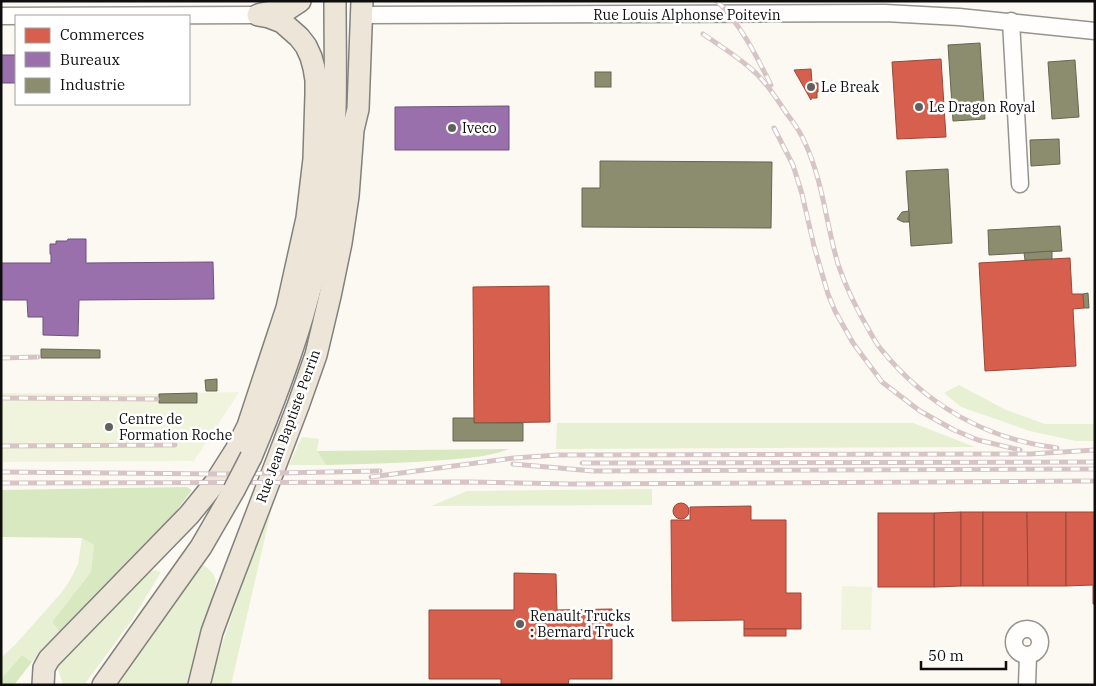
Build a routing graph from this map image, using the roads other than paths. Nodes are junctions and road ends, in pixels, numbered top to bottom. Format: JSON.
{"nodes":[{"id":1,"x":300,"y":1,"type":"edge"},
{"id":2,"x":335,"y":1,"type":"edge"},
{"id":3,"x":356,"y":9,"type":"edge"},
{"id":4,"x":190,"y":15,"type":"edge"},
{"id":5,"x":258,"y":15,"type":"junction"},
{"id":6,"x":1,"y":16,"type":"edge"},
{"id":7,"x":15,"y":16,"type":"edge"},
{"id":8,"x":1011,"y":21,"type":"junction"},
{"id":9,"x":1095,"y":31,"type":"edge"},
{"id":10,"x":1020,"y":184,"type":"dead end"},
{"id":11,"x":1028,"y":655,"type":"dead end"},
{"id":12,"x":105,"y":683,"type":"edge"},
{"id":13,"x":43,"y":685,"type":"edge"},
{"id":14,"x":199,"y":685,"type":"edge"},
{"id":15,"x":1027,"y":685,"type":"edge"}],
"edges":[{"from":1,"to":5,"type":"main road"},
{"from":2,"to":12,"type":"main road","bridge":true},
{"from":3,"to":8,"type":"street","name":"Rue Louis Alphonse Poitevin"},
{"from":3,"to":14,"type":"main road","name":"Rue Jean Baptiste Perrin"},
{"from":4,"to":5,"type":"street"},
{"from":5,"to":13,"type":"main road"},
{"from":6,"to":7,"type":"street"},
{"from":8,"to":9,"type":"street","name":"Rue Louis Alphonse Poitevin"},
{"from":8,"to":10,"type":"street"},
{"from":11,"to":15,"type":"street"}]}
